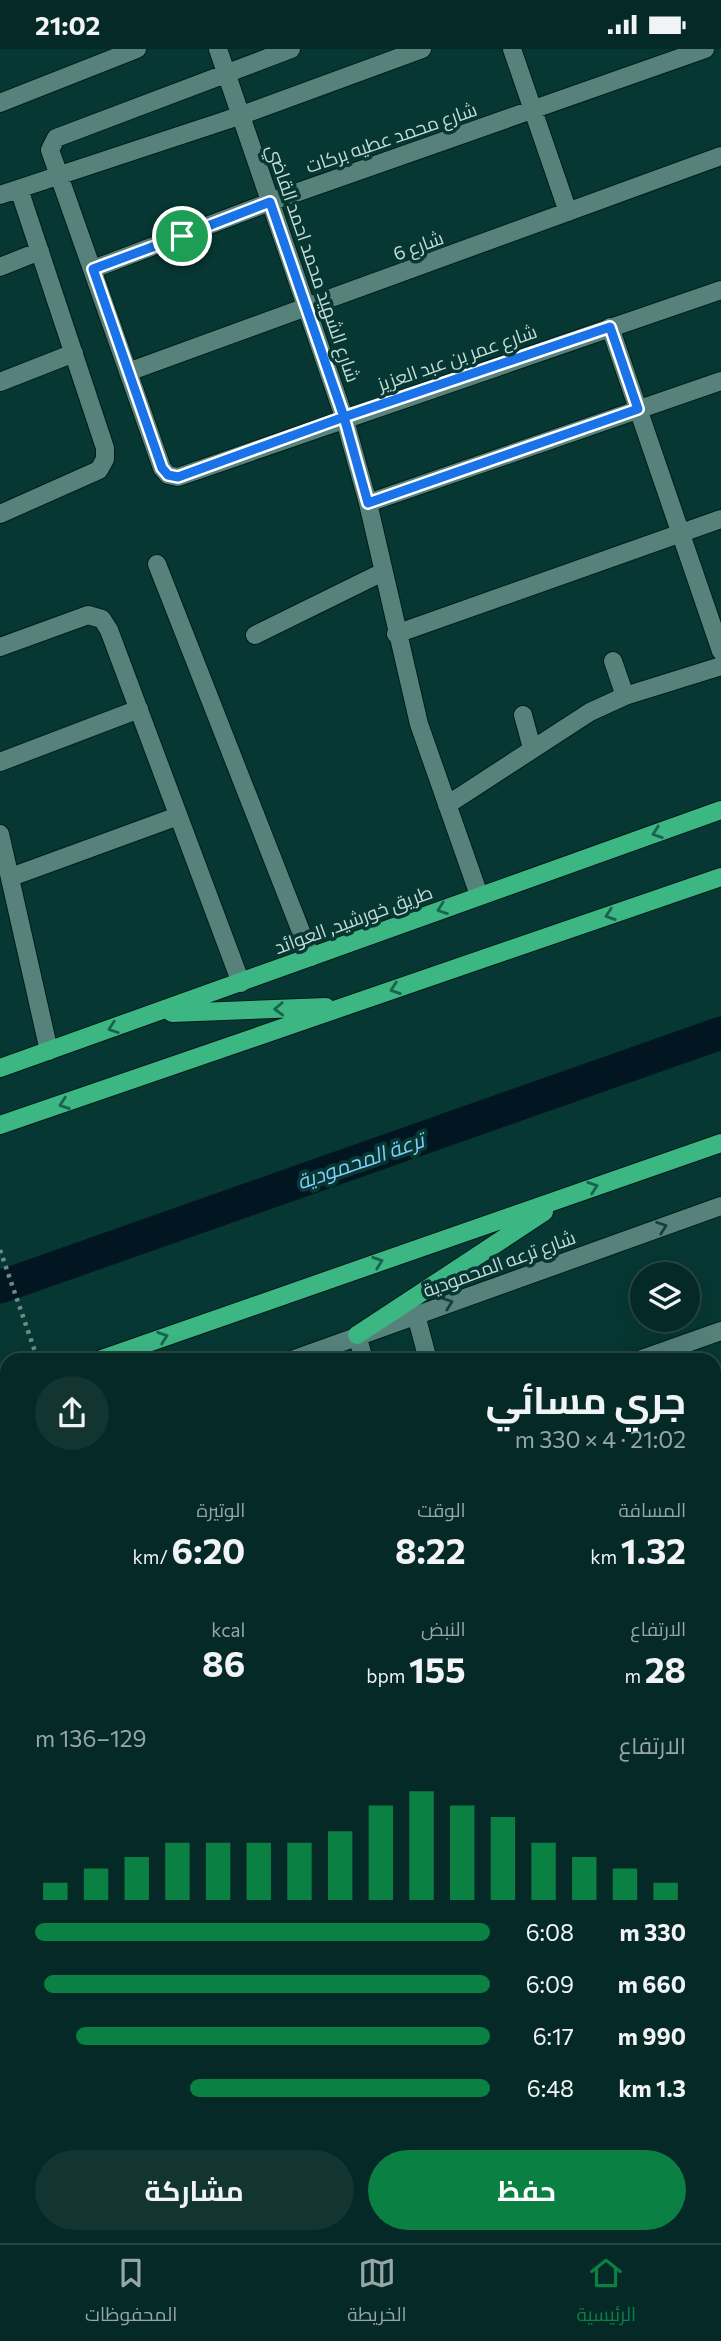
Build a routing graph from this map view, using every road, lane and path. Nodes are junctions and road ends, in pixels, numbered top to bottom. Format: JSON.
{"nodes":[{"id":1,"x":137,"y":49,"type":"edge"},
{"id":2,"x":218,"y":49,"type":"edge"},
{"id":3,"x":291,"y":49,"type":"edge"},
{"id":4,"x":422,"y":49,"type":"edge"},
{"id":5,"x":512,"y":49,"type":"edge"},
{"id":6,"x":705,"y":49,"type":"edge"},
{"id":7,"x":227,"y":73,"type":"junction"},
{"id":8,"x":0,"y":103,"type":"edge"},
{"id":9,"x":533,"y":110,"type":"junction"},
{"id":10,"x":242,"y":115,"type":"junction"},
{"id":11,"x":721,"y":156,"type":"edge"},
{"id":12,"x":59,"y":176,"type":"junction"},
{"id":13,"x":19,"y":189,"type":"junction"},
{"id":14,"x":0,"y":195,"type":"edge"},
{"id":15,"x":270,"y":202,"type":"junction"},
{"id":16,"x":568,"y":212,"type":"junction"},
{"id":17,"x":40,"y":251,"type":"junction"},
{"id":18,"x":0,"y":267,"type":"edge"},
{"id":19,"x":93,"y":269,"type":"junction"},
{"id":20,"x":721,"y":290,"type":"edge"},
{"id":21,"x":307,"y":309,"type":"junction"},
{"id":22,"x":610,"y":327,"type":"junction"},
{"id":23,"x":74,"y":353,"type":"junction"},
{"id":24,"x":128,"y":372,"type":"junction"},
{"id":25,"x":0,"y":381,"type":"edge"},
{"id":26,"x":721,"y":381,"type":"edge"},
{"id":27,"x":638,"y":409,"type":"junction"},
{"id":28,"x":344,"y":417,"type":"junction"},
{"id":29,"x":368,"y":503,"type":"junction"},
{"id":30,"x":0,"y":514,"type":"edge"},
{"id":31,"x":721,"y":520,"type":"edge"},
{"id":32,"x":681,"y":534,"type":"junction"},
{"id":33,"x":157,"y":564,"type":"dead end"},
{"id":34,"x":383,"y":572,"type":"junction"},
{"id":35,"x":396,"y":634,"type":"junction"},
{"id":36,"x":255,"y":635,"type":"dead end"},
{"id":37,"x":0,"y":647,"type":"edge"},
{"id":38,"x":721,"y":651,"type":"edge"},
{"id":39,"x":613,"y":661,"type":"dead end"},
{"id":40,"x":721,"y":666,"type":"edge"},
{"id":41,"x":625,"y":696,"type":"junction"},
{"id":42,"x":139,"y":709,"type":"junction"},
{"id":43,"x":523,"y":715,"type":"dead end"},
{"id":44,"x":532,"y":748,"type":"junction"},
{"id":45,"x":0,"y":762,"type":"edge"},
{"id":46,"x":447,"y":805,"type":"junction"},
{"id":47,"x":721,"y":810,"type":"edge"},
{"id":48,"x":178,"y":816,"type":"junction"},
{"id":49,"x":0,"y":834,"type":"edge"},
{"id":50,"x":11,"y":877,"type":"junction"},
{"id":51,"x":721,"y":877,"type":"edge"},
{"id":52,"x":479,"y":895,"type":"junction"},
{"id":53,"x":311,"y":957,"type":"junction"},
{"id":54,"x":241,"y":983,"type":"junction"},
{"id":55,"x":347,"y":1006,"type":"junction"},
{"id":56,"x":152,"y":1014,"type":"junction"},
{"id":57,"x":49,"y":1051,"type":"junction"},
{"id":58,"x":0,"y":1068,"type":"edge"},
{"id":59,"x":0,"y":1125,"type":"edge"},
{"id":60,"x":721,"y":1143,"type":"edge"},
{"id":61,"x":567,"y":1196,"type":"junction"},
{"id":62,"x":721,"y":1206,"type":"edge"},
{"id":63,"x":0,"y":1250,"type":"edge"},
{"id":64,"x":416,"y":1315,"type":"junction"},
{"id":65,"x":721,"y":1331,"type":"edge"},
{"id":66,"x":357,"y":1335,"type":"junction"},
{"id":67,"x":36,"y":1353,"type":"edge"},
{"id":68,"x":119,"y":1353,"type":"edge"},
{"id":69,"x":310,"y":1353,"type":"edge"},
{"id":70,"x":362,"y":1353,"type":"edge"},
{"id":71,"x":426,"y":1353,"type":"edge"},
{"id":72,"x":659,"y":1353,"type":"edge"}],
"edges":[{"from":1,"to":8,"type":"street"},
{"from":2,"to":7,"type":"street","name":"شارع الشهيد محمد احمد القاضي"},
{"from":3,"to":7,"type":"street"},
{"from":4,"to":10,"type":"street"},
{"from":5,"to":9,"type":"street"},
{"from":6,"to":9,"type":"street","name":"شارع محمد عطيه بركات"},
{"from":7,"to":10,"type":"street","name":"شارع الشهيد محمد احمد القاضي"},
{"from":7,"to":12,"type":"street"},
{"from":9,"to":15,"type":"street","name":"شارع محمد عطيه بركات"},
{"from":9,"to":16,"type":"street"},
{"from":10,"to":12,"type":"street"},
{"from":10,"to":15,"type":"street","name":"شارع الشهيد محمد احمد القاضي"},
{"from":11,"to":16,"type":"street","name":"شارع 6"},
{"from":12,"to":13,"type":"street"},
{"from":12,"to":19,"type":"street"},
{"from":13,"to":14,"type":"street"},
{"from":13,"to":17,"type":"street"},
{"from":15,"to":19,"type":"street","name":"شارع محمد عطيه بركات"},
{"from":15,"to":21,"type":"street","name":"شارع الشهيد محمد احمد القاضي"},
{"from":16,"to":21,"type":"street","name":"شارع 6"},
{"from":17,"to":18,"type":"street"},
{"from":17,"to":23,"type":"street"},
{"from":19,"to":24,"type":"street"},
{"from":20,"to":22,"type":"street","name":"شارع عمر بن عبد العزيز"},
{"from":21,"to":24,"type":"street","name":"شارع 6"},
{"from":21,"to":28,"type":"street","name":"شارع الشهيد محمد احمد القاضي"},
{"from":22,"to":27,"type":"street"},
{"from":22,"to":28,"type":"street","name":"شارع عمر بن عبد العزيز"},
{"from":23,"to":25,"type":"street"},
{"from":23,"to":30,"type":"street"},
{"from":24,"to":28,"type":"street","name":"شارع عمر بن عبد العزيز"},
{"from":26,"to":27,"type":"street"},
{"from":27,"to":29,"type":"street"},
{"from":27,"to":32,"type":"street"},
{"from":28,"to":29,"type":"street","name":"شارع الشهيد محمد احمد القاضي"},
{"from":29,"to":34,"type":"street","name":"شارع الشهيد محمد احمد القاضي"},
{"from":31,"to":32,"type":"street"},
{"from":32,"to":35,"type":"street"},
{"from":32,"to":38,"type":"street"},
{"from":33,"to":53,"type":"street"},
{"from":34,"to":35,"type":"street","name":"شارع الشهيد محمد احمد القاضي"},
{"from":34,"to":36,"type":"street"},
{"from":35,"to":46,"type":"street","name":"شارع الشهيد محمد احمد القاضي"},
{"from":37,"to":42,"type":"street"},
{"from":39,"to":41,"type":"street"},
{"from":40,"to":41,"type":"street"},
{"from":41,"to":44,"type":"street"},
{"from":42,"to":45,"type":"street"},
{"from":42,"to":48,"type":"street"},
{"from":43,"to":44,"type":"street"},
{"from":44,"to":46,"type":"street"},
{"from":46,"to":52,"type":"street","name":"شارع الشهيد محمد احمد القاضي"},
{"from":47,"to":52,"type":"main road","name":"طريق خورشيد, العوائد","one_way":true},
{"from":48,"to":50,"type":"street"},
{"from":48,"to":54,"type":"street"},
{"from":49,"to":50,"type":"street"},
{"from":50,"to":57,"type":"street"},
{"from":51,"to":55,"type":"main road","one_way":true},
{"from":52,"to":53,"type":"main road","name":"طريق خورشيد, العوائد","one_way":true},
{"from":53,"to":54,"type":"main road","name":"طريق خورشيد, العوائد"},
{"from":54,"to":56,"type":"main road","name":"طريق خورشيد, العوائد"},
{"from":55,"to":56,"type":"main road","one_way":true},
{"from":55,"to":59,"type":"main road","one_way":true},
{"from":56,"to":57,"type":"main road","name":"طريق خورشيد, العوائد","one_way":true},
{"from":57,"to":58,"type":"main road","name":"طريق خورشيد, العوائد"},
{"from":61,"to":60,"type":"main road","one_way":true},
{"from":61,"to":66,"type":"main road"},
{"from":68,"to":61,"type":"main road","one_way":true},
{"from":64,"to":62,"type":"street","name":"شارع ترعه المحمودية","one_way":true},
{"from":63,"to":67,"type":"path"},
{"from":64,"to":66,"type":"street","name":"شارع ترعه المحمودية"},
{"from":64,"to":71,"type":"street"},
{"from":65,"to":72,"type":"street"},
{"from":66,"to":69,"type":"street","name":"شارع ترعه المحمودية"},
{"from":66,"to":70,"type":"street"}]}
